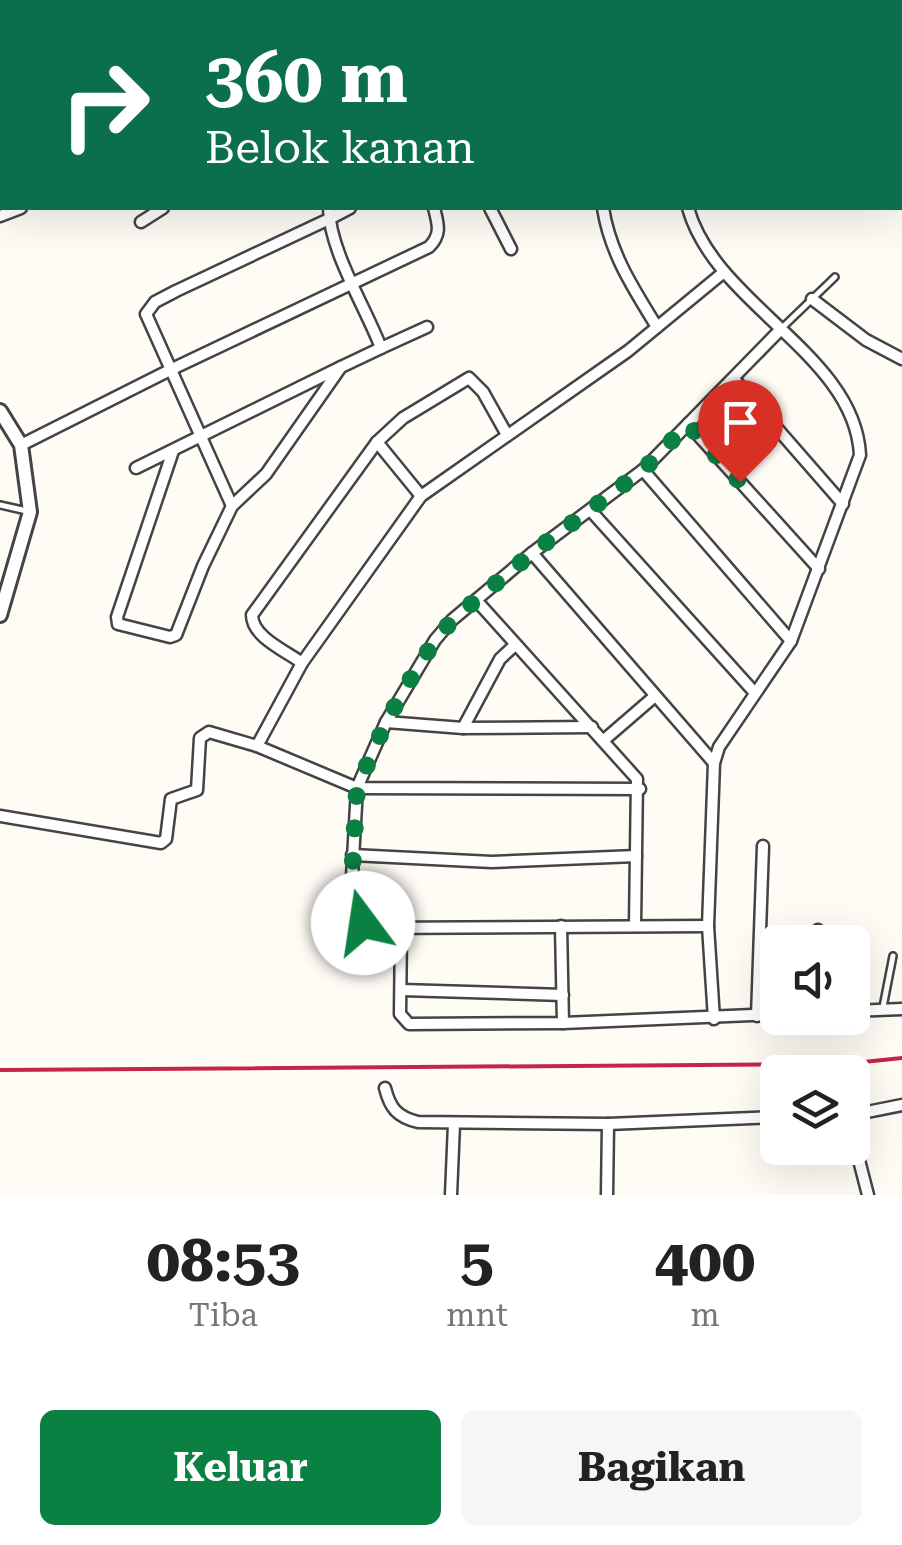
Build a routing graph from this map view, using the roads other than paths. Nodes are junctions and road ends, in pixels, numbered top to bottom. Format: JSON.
{"nodes":[{"id":1,"x":160,"y":210,"type":"edge"},
{"id":2,"x":435,"y":210,"type":"edge"},
{"id":3,"x":492,"y":210,"type":"edge"},
{"id":4,"x":603,"y":210,"type":"edge"},
{"id":5,"x":689,"y":210,"type":"edge"},
{"id":6,"x":329,"y":213,"type":"edge"},
{"id":7,"x":140,"y":222,"type":"dead end"},
{"id":8,"x":512,"y":249,"type":"dead end"},
{"id":9,"x":724,"y":272,"type":"junction"},
{"id":10,"x":835,"y":277,"type":"dead end"},
{"id":11,"x":352,"y":284,"type":"junction"},
{"id":12,"x":812,"y":299,"type":"junction"},
{"id":13,"x":427,"y":326,"type":"dead end"},
{"id":14,"x":658,"y":327,"type":"junction"},
{"id":15,"x":781,"y":329,"type":"junction"},
{"id":16,"x":382,"y":348,"type":"junction"},
{"id":17,"x":902,"y":359,"type":"edge"},
{"id":18,"x":341,"y":367,"type":"junction"},
{"id":19,"x":172,"y":369,"type":"junction"},
{"id":20,"x":734,"y":379,"type":"junction"},
{"id":21,"x":0,"y":411,"type":"edge"},
{"id":22,"x":688,"y":424,"type":"junction"},
{"id":23,"x":506,"y":433,"type":"junction"},
{"id":24,"x":201,"y":437,"type":"junction"},
{"id":25,"x":377,"y":442,"type":"junction"},
{"id":26,"x":21,"y":445,"type":"junction"},
{"id":27,"x":173,"y":451,"type":"junction"},
{"id":28,"x":136,"y":468,"type":"dead end"},
{"id":29,"x":643,"y":470,"type":"junction"},
{"id":30,"x":421,"y":496,"type":"junction"},
{"id":31,"x":843,"y":504,"type":"junction"},
{"id":32,"x":0,"y":505,"type":"edge"},
{"id":33,"x":232,"y":506,"type":"junction"},
{"id":34,"x":591,"y":511,"type":"junction"},
{"id":35,"x":30,"y":512,"type":"junction"},
{"id":36,"x":532,"y":553,"type":"junction"},
{"id":37,"x":819,"y":569,"type":"junction"},
{"id":38,"x":476,"y":600,"type":"junction"},
{"id":39,"x":0,"y":615,"type":"edge"},
{"id":40,"x":791,"y":641,"type":"junction"},
{"id":41,"x":515,"y":645,"type":"junction"},
{"id":42,"x":302,"y":663,"type":"junction"},
{"id":43,"x":755,"y":694,"type":"junction"},
{"id":44,"x":654,"y":696,"type":"junction"},
{"id":45,"x":386,"y":722,"type":"junction"},
{"id":46,"x":592,"y":727,"type":"junction"},
{"id":47,"x":463,"y":728,"type":"junction"},
{"id":48,"x":604,"y":740,"type":"junction"},
{"id":49,"x":258,"y":746,"type":"junction"},
{"id":50,"x":714,"y":763,"type":"junction"},
{"id":51,"x":357,"y":788,"type":"junction"},
{"id":52,"x":640,"y":789,"type":"junction"},
{"id":53,"x":0,"y":816,"type":"edge"},
{"id":54,"x":763,"y":846,"type":"dead end"},
{"id":55,"x":352,"y":855,"type":"junction"},
{"id":56,"x":636,"y":856,"type":"junction"},
{"id":57,"x":635,"y":925,"type":"junction"},
{"id":58,"x":562,"y":926,"type":"junction"},
{"id":59,"x":708,"y":926,"type":"junction"},
{"id":60,"x":401,"y":929,"type":"junction"},
{"id":61,"x":893,"y":956,"type":"dead end"},
{"id":62,"x":402,"y":990,"type":"junction"},
{"id":63,"x":563,"y":995,"type":"junction"},
{"id":64,"x":902,"y":1009,"type":"edge"},
{"id":65,"x":870,"y":1010,"type":"edge"},
{"id":66,"x":883,"y":1010,"type":"junction"},
{"id":67,"x":757,"y":1016,"type":"junction"},
{"id":68,"x":760,"y":1016,"type":"edge"},
{"id":69,"x":714,"y":1019,"type":"junction"},
{"id":70,"x":563,"y":1023,"type":"junction"},
{"id":71,"x":385,"y":1088,"type":"dead end"},
{"id":72,"x":902,"y":1104,"type":"edge"},
{"id":73,"x":870,"y":1111,"type":"edge"},
{"id":74,"x":760,"y":1119,"type":"edge"},
{"id":75,"x":454,"y":1124,"type":"junction"},
{"id":76,"x":608,"y":1124,"type":"junction"},
{"id":77,"x":860,"y":1165,"type":"edge"},
{"id":78,"x":451,"y":1195,"type":"edge"},
{"id":79,"x":608,"y":1195,"type":"edge"},
{"id":80,"x":868,"y":1195,"type":"edge"}],
"edges":[{"from":1,"to":7,"type":"street"},
{"from":2,"to":11,"type":"street"},
{"from":3,"to":8,"type":"street"},
{"from":4,"to":14,"type":"street"},
{"from":5,"to":9,"type":"street"},
{"from":6,"to":11,"type":"street"},
{"from":6,"to":19,"type":"street"},
{"from":9,"to":14,"type":"street"},
{"from":9,"to":15,"type":"street"},
{"from":10,"to":12,"type":"lane"},
{"from":11,"to":16,"type":"street"},
{"from":11,"to":19,"type":"street"},
{"from":12,"to":15,"type":"lane"},
{"from":12,"to":17,"type":"street"},
{"from":13,"to":16,"type":"street"},
{"from":14,"to":23,"type":"street"},
{"from":15,"to":20,"type":"street"},
{"from":15,"to":31,"type":"street"},
{"from":16,"to":18,"type":"street"},
{"from":18,"to":24,"type":"street"},
{"from":18,"to":33,"type":"street"},
{"from":19,"to":24,"type":"street"},
{"from":19,"to":26,"type":"street"},
{"from":20,"to":22,"type":"street"},
{"from":20,"to":31,"type":"street"},
{"from":21,"to":26,"type":"street"},
{"from":22,"to":29,"type":"street"},
{"from":22,"to":37,"type":"street"},
{"from":23,"to":25,"type":"street"},
{"from":23,"to":30,"type":"street"},
{"from":24,"to":27,"type":"street"},
{"from":24,"to":33,"type":"street"},
{"from":25,"to":30,"type":"street"},
{"from":25,"to":42,"type":"street"},
{"from":26,"to":35,"type":"street"},
{"from":27,"to":28,"type":"street"},
{"from":27,"to":33,"type":"street"},
{"from":29,"to":34,"type":"street"},
{"from":29,"to":40,"type":"street"},
{"from":30,"to":42,"type":"street"},
{"from":31,"to":37,"type":"street"},
{"from":32,"to":35,"type":"lane"},
{"from":34,"to":36,"type":"street"},
{"from":34,"to":43,"type":"street"},
{"from":35,"to":39,"type":"street"},
{"from":36,"to":38,"type":"street"},
{"from":36,"to":44,"type":"street"},
{"from":37,"to":40,"type":"street"},
{"from":38,"to":41,"type":"street"},
{"from":38,"to":45,"type":"street"},
{"from":40,"to":43,"type":"street"},
{"from":41,"to":46,"type":"street"},
{"from":41,"to":47,"type":"street"},
{"from":42,"to":49,"type":"street"},
{"from":43,"to":50,"type":"street"},
{"from":44,"to":48,"type":"street"},
{"from":44,"to":50,"type":"street"},
{"from":45,"to":47,"type":"street"},
{"from":45,"to":51,"type":"street"},
{"from":46,"to":47,"type":"street"},
{"from":46,"to":48,"type":"street"},
{"from":48,"to":52,"type":"street"},
{"from":49,"to":51,"type":"street"},
{"from":49,"to":53,"type":"street"},
{"from":50,"to":59,"type":"street"},
{"from":51,"to":52,"type":"street"},
{"from":51,"to":55,"type":"street"},
{"from":52,"to":56,"type":"street"},
{"from":54,"to":67,"type":"street"},
{"from":55,"to":56,"type":"street"},
{"from":55,"to":60,"type":"street"},
{"from":56,"to":57,"type":"street"},
{"from":57,"to":58,"type":"street"},
{"from":57,"to":59,"type":"street"},
{"from":58,"to":60,"type":"street"},
{"from":58,"to":63,"type":"street"},
{"from":59,"to":69,"type":"street"},
{"from":60,"to":62,"type":"street"},
{"from":61,"to":66,"type":"lane"},
{"from":62,"to":63,"type":"street"},
{"from":62,"to":70,"type":"street"},
{"from":63,"to":70,"type":"street"},
{"from":64,"to":66,"type":"street"},
{"from":65,"to":66,"type":"street"},
{"from":67,"to":68,"type":"street"},
{"from":67,"to":69,"type":"street"},
{"from":69,"to":70,"type":"street"},
{"from":71,"to":75,"type":"street"},
{"from":72,"to":73,"type":"street"},
{"from":74,"to":76,"type":"street"},
{"from":75,"to":76,"type":"street"},
{"from":75,"to":78,"type":"street"},
{"from":76,"to":79,"type":"street"},
{"from":77,"to":80,"type":"street"}]}
